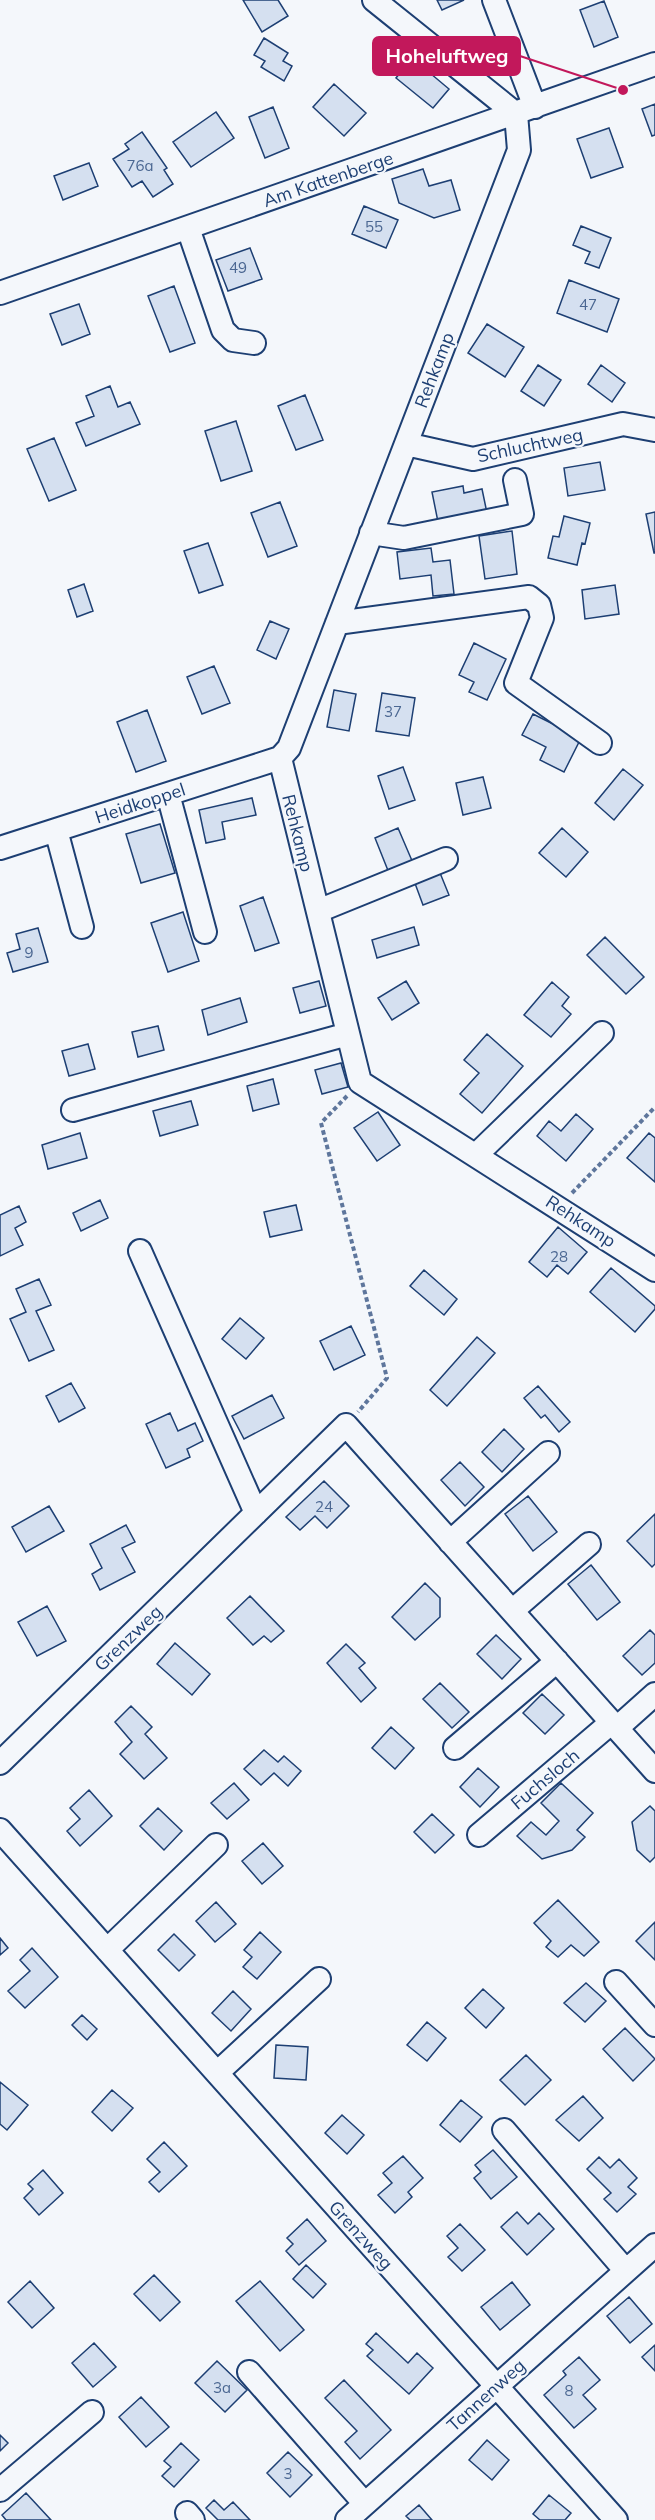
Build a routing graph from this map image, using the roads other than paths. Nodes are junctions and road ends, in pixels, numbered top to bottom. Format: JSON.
{"nodes":[{"id":1,"x":374,"y":0,"type":"edge"},
{"id":2,"x":494,"y":0,"type":"edge"},
{"id":3,"x":655,"y":64,"type":"edge"},
{"id":4,"x":526,"y":111,"type":"junction"},
{"id":5,"x":188,"y":228,"type":"junction"},
{"id":6,"x":0,"y":293,"type":"edge"},
{"id":7,"x":254,"y":344,"type":"dead end"},
{"id":8,"x":655,"y":430,"type":"edge"},
{"id":9,"x":406,"y":444,"type":"junction"},
{"id":10,"x":515,"y":480,"type":"dead end"},
{"id":11,"x":371,"y":533,"type":"junction"},
{"id":12,"x":337,"y":623,"type":"junction"},
{"id":13,"x":600,"y":743,"type":"dead end"},
{"id":14,"x":279,"y":758,"type":"junction"},
{"id":15,"x":168,"y":794,"type":"junction"},
{"id":16,"x":56,"y":830,"type":"junction"},
{"id":17,"x":0,"y":848,"type":"edge"},
{"id":18,"x":446,"y":859,"type":"dead end"},
{"id":19,"x":318,"y":911,"type":"junction"},
{"id":20,"x":82,"y":927,"type":"dead end"},
{"id":21,"x":206,"y":932,"type":"dead end"},
{"id":22,"x":602,"y":1033,"type":"dead end"},
{"id":23,"x":348,"y":1034,"type":"junction"},
{"id":24,"x":73,"y":1110,"type":"dead end"},
{"id":25,"x":476,"y":1155,"type":"junction"},
{"id":26,"x":140,"y":1251,"type":"dead end"},
{"id":27,"x":655,"y":1269,"type":"edge"},
{"id":28,"x":548,"y":1453,"type":"dead end"},
{"id":29,"x":256,"y":1513,"type":"junction"},
{"id":30,"x":450,"y":1542,"type":"junction"},
{"id":31,"x":589,"y":1544,"type":"dead end"},
{"id":32,"x":512,"y":1611,"type":"junction"},
{"id":33,"x":557,"y":1661,"type":"junction"},
{"id":34,"x":655,"y":1694,"type":"edge"},
{"id":35,"x":614,"y":1725,"type":"junction"},
{"id":36,"x":455,"y":1748,"type":"dead end"},
{"id":37,"x":0,"y":1763,"type":"edge"},
{"id":38,"x":655,"y":1771,"type":"edge"},
{"id":39,"x":0,"y":1830,"type":"edge"},
{"id":40,"x":479,"y":1835,"type":"dead end"},
{"id":41,"x":216,"y":1845,"type":"dead end"},
{"id":42,"x":107,"y":1950,"type":"junction"},
{"id":43,"x":319,"y":1979,"type":"dead end"},
{"id":44,"x":616,"y":1982,"type":"dead end"},
{"id":45,"x":655,"y":2025,"type":"edge"},
{"id":46,"x":217,"y":2073,"type":"junction"},
{"id":47,"x":504,"y":2130,"type":"dead end"},
{"id":48,"x":655,"y":2245,"type":"edge"},
{"id":49,"x":626,"y":2271,"type":"junction"},
{"id":50,"x":249,"y":2372,"type":"dead end"},
{"id":51,"x":497,"y":2386,"type":"junction"},
{"id":52,"x":92,"y":2412,"type":"dead end"},
{"id":53,"x":0,"y":2490,"type":"edge"},
{"id":54,"x":365,"y":2504,"type":"junction"},
{"id":55,"x":347,"y":2520,"type":"edge"},
{"id":56,"x":616,"y":2520,"type":"edge"}],
"edges":[{"from":1,"to":4,"type":"street"},
{"from":2,"to":4,"type":"street","name":"Rehkamp"},
{"from":3,"to":4,"type":"street","name":"Am Kattenberge"},
{"from":4,"to":5,"type":"street","name":"Am Kattenberge"},
{"from":4,"to":9,"type":"street","name":"Rehkamp"},
{"from":5,"to":6,"type":"street","name":"Am Kattenberge"},
{"from":5,"to":7,"type":"street"},
{"from":8,"to":9,"type":"street","name":"Schluchtweg"},
{"from":9,"to":11,"type":"street","name":"Rehkamp"},
{"from":10,"to":11,"type":"street"},
{"from":11,"to":12,"type":"street","name":"Rehkamp"},
{"from":12,"to":13,"type":"street"},
{"from":12,"to":14,"type":"street","name":"Rehkamp"},
{"from":14,"to":15,"type":"street","name":"Heidkoppel"},
{"from":14,"to":19,"type":"street","name":"Rehkamp"},
{"from":15,"to":16,"type":"street","name":"Heidkoppel"},
{"from":15,"to":21,"type":"street"},
{"from":16,"to":17,"type":"street","name":"Heidkoppel"},
{"from":16,"to":20,"type":"street"},
{"from":18,"to":19,"type":"street"},
{"from":19,"to":23,"type":"street","name":"Rehkamp"},
{"from":22,"to":25,"type":"street"},
{"from":23,"to":24,"type":"street"},
{"from":23,"to":25,"type":"street","name":"Rehkamp"},
{"from":25,"to":27,"type":"street","name":"Rehkamp"},
{"from":26,"to":29,"type":"street"},
{"from":28,"to":30,"type":"street"},
{"from":29,"to":30,"type":"street","name":"Grenzweg"},
{"from":29,"to":37,"type":"street","name":"Grenzweg"},
{"from":30,"to":32,"type":"street"},
{"from":31,"to":32,"type":"street"},
{"from":32,"to":33,"type":"street"},
{"from":33,"to":35,"type":"street"},
{"from":33,"to":36,"type":"street"},
{"from":34,"to":35,"type":"street","name":"Fuchsloch"},
{"from":35,"to":38,"type":"street"},
{"from":35,"to":40,"type":"street","name":"Fuchsloch"},
{"from":39,"to":42,"type":"street","name":"Grenzweg"},
{"from":41,"to":42,"type":"street"},
{"from":42,"to":46,"type":"street","name":"Grenzweg"},
{"from":43,"to":46,"type":"street"},
{"from":44,"to":45,"type":"street"},
{"from":46,"to":51,"type":"street","name":"Grenzweg"},
{"from":47,"to":49,"type":"street"},
{"from":48,"to":49,"type":"street","name":"Tannenweg"},
{"from":49,"to":51,"type":"street","name":"Tannenweg"},
{"from":50,"to":54,"type":"street"},
{"from":51,"to":54,"type":"street","name":"Tannenweg"},
{"from":51,"to":56,"type":"street","name":"Grenzweg"},
{"from":52,"to":53,"type":"street"},
{"from":54,"to":55,"type":"street","name":"Tannenweg"}]}
